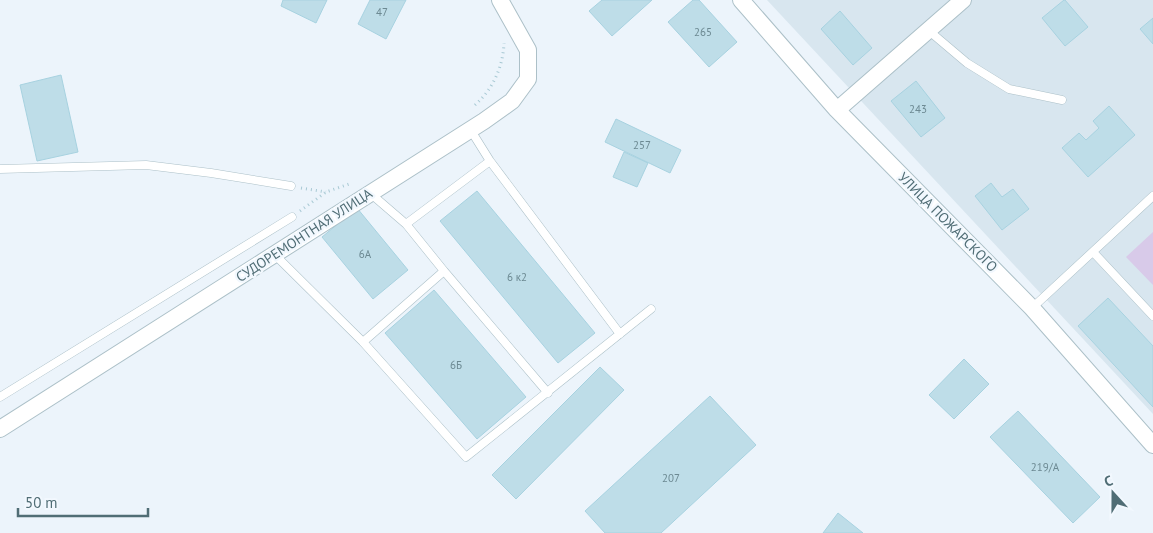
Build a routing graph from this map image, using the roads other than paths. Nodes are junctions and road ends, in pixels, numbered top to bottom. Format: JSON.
{"nodes":[{"id":1,"x":500,"y":0,"type":"edge"},
{"id":2,"x":741,"y":0,"type":"edge"},
{"id":3,"x":963,"y":0,"type":"edge"},
{"id":4,"x":928,"y":30,"type":"junction"},
{"id":5,"x":1062,"y":100,"type":"dead end"},
{"id":6,"x":837,"y":110,"type":"junction"},
{"id":7,"x":470,"y":129,"type":"junction"},
{"id":8,"x":490,"y":161,"type":"junction"},
{"id":9,"x":0,"y":169,"type":"edge"},
{"id":10,"x":291,"y":186,"type":"road end"},
{"id":11,"x":370,"y":193,"type":"junction"},
{"id":12,"x":1153,"y":196,"type":"edge"},
{"id":13,"x":292,"y":217,"type":"road end"},
{"id":14,"x":406,"y":224,"type":"junction"},
{"id":15,"x":1094,"y":252,"type":"junction"},
{"id":16,"x":274,"y":254,"type":"junction"},
{"id":17,"x":444,"y":271,"type":"junction"},
{"id":18,"x":1032,"y":308,"type":"junction"},
{"id":19,"x":651,"y":309,"type":"dead end"},
{"id":20,"x":1153,"y":316,"type":"edge"},
{"id":21,"x":620,"y":334,"type":"junction"},
{"id":22,"x":363,"y":342,"type":"junction"},
{"id":23,"x":548,"y":392,"type":"junction"},
{"id":24,"x":0,"y":397,"type":"edge"},
{"id":25,"x":0,"y":429,"type":"edge"},
{"id":26,"x":1153,"y":445,"type":"edge"}],
"edges":[{"from":1,"to":7,"type":"street","name":"СУДОРЕМОНТНАЯ УЛИЦА"},
{"from":2,"to":6,"type":"street","name":"УЛИЦА ПОЖАРСКОГО"},
{"from":3,"to":4,"type":"street"},
{"from":4,"to":5,"type":"lane"},
{"from":4,"to":6,"type":"street"},
{"from":6,"to":18,"type":"street","name":"УЛИЦА ПОЖАРСКОГО"},
{"from":7,"to":8,"type":"lane"},
{"from":7,"to":11,"type":"street","name":"СУДОРЕМОНТНАЯ УЛИЦА"},
{"from":8,"to":14,"type":"lane"},
{"from":8,"to":21,"type":"lane"},
{"from":9,"to":10,"type":"lane"},
{"from":11,"to":14,"type":"lane"},
{"from":11,"to":16,"type":"street","name":"СУДОРЕМОНТНАЯ УЛИЦА"},
{"from":12,"to":15,"type":"lane"},
{"from":13,"to":24,"type":"lane"},
{"from":14,"to":17,"type":"lane"},
{"from":15,"to":18,"type":"lane"},
{"from":15,"to":20,"type":"lane"},
{"from":16,"to":22,"type":"lane"},
{"from":16,"to":25,"type":"street","name":"СУДОРЕМОНТНАЯ УЛИЦА"},
{"from":17,"to":22,"type":"lane"},
{"from":17,"to":23,"type":"lane"},
{"from":18,"to":26,"type":"street","name":"УЛИЦА ПОЖАРСКОГО"},
{"from":19,"to":21,"type":"lane"},
{"from":21,"to":23,"type":"lane"},
{"from":22,"to":23,"type":"lane"}]}
